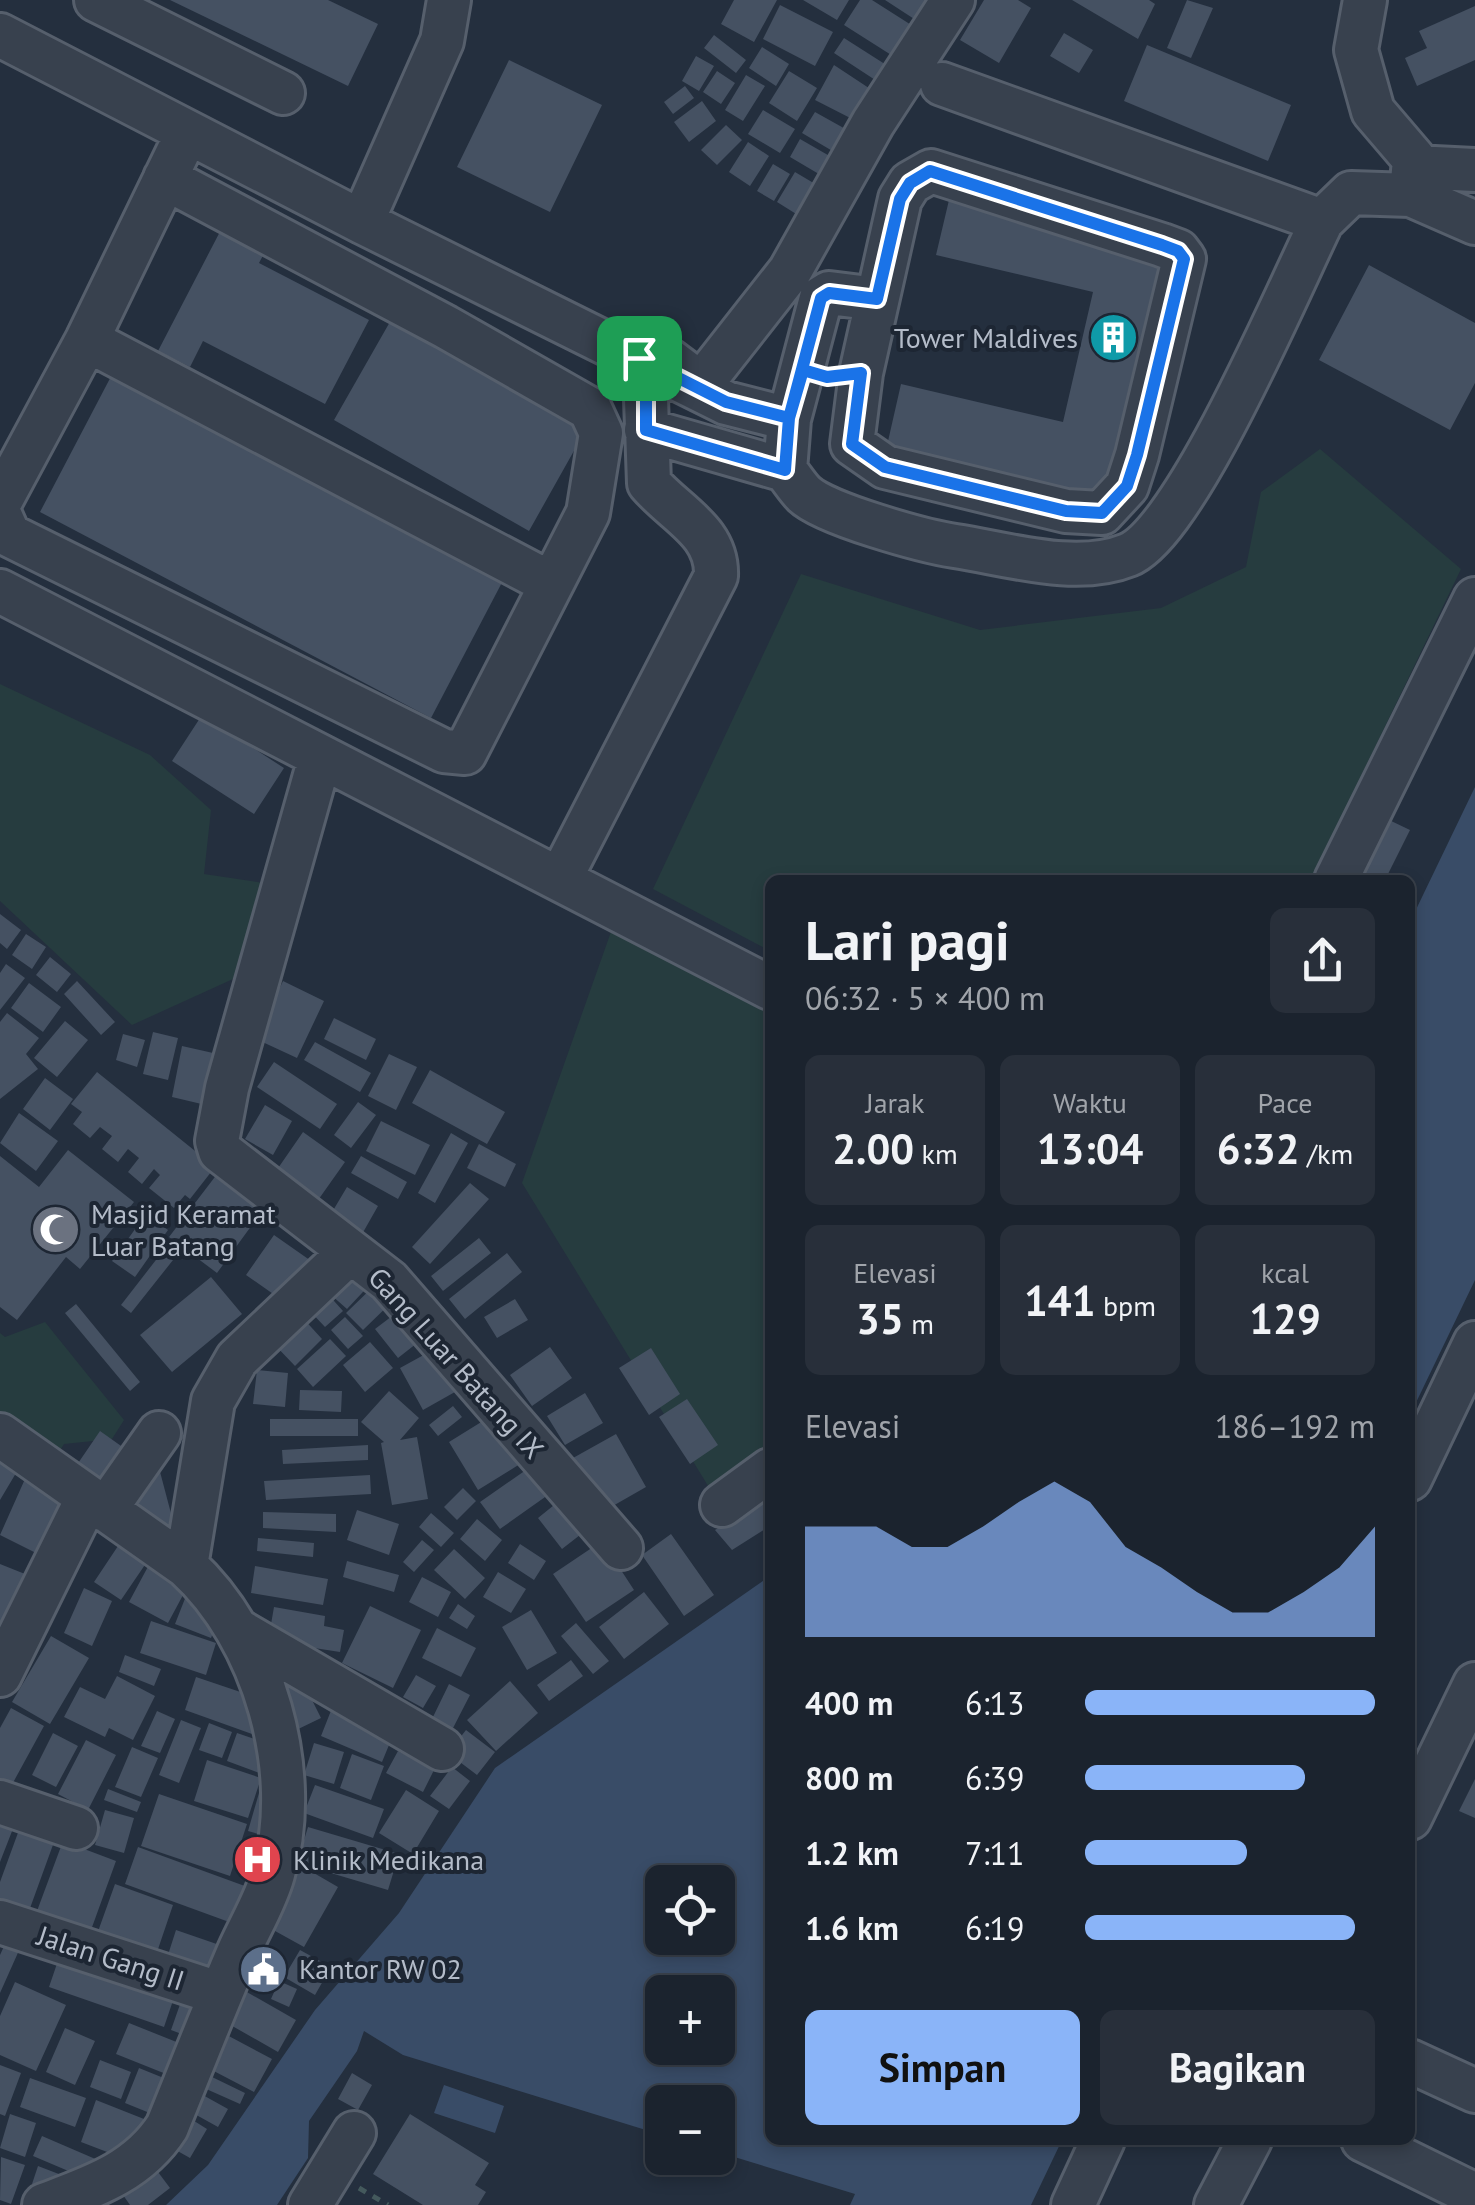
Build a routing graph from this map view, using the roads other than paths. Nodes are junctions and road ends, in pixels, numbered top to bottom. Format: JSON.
{"nodes":[{"id":1,"x":96,"y":0,"type":"edge"},
{"id":2,"x":449,"y":0,"type":"edge"},
{"id":3,"x":953,"y":0,"type":"edge"},
{"id":4,"x":1365,"y":0,"type":"edge"},
{"id":5,"x":0,"y":35,"type":"edge"},
{"id":6,"x":942,"y":84,"type":"dead end"},
{"id":7,"x":282,"y":94,"type":"dead end"},
{"id":8,"x":189,"y":130,"type":"junction"},
{"id":9,"x":1475,"y":170,"type":"edge"},
{"id":10,"x":165,"y":178,"type":"junction"},
{"id":11,"x":1412,"y":181,"type":"junction"},
{"id":12,"x":1322,"y":221,"type":"junction"},
{"id":13,"x":362,"y":222,"type":"junction"},
{"id":14,"x":1475,"y":223,"type":"edge"},
{"id":15,"x":877,"y":299,"type":"junction"},
{"id":16,"x":590,"y":332,"type":"junction"},
{"id":17,"x":87,"y":340,"type":"junction"},
{"id":18,"x":639,"y":358,"type":"junction"},
{"id":19,"x":803,"y":370,"type":"junction"},
{"id":20,"x":861,"y":373,"type":"junction"},
{"id":21,"x":789,"y":418,"type":"junction"},
{"id":22,"x":646,"y":430,"type":"junction"},
{"id":23,"x":785,"y":470,"type":"junction"},
{"id":24,"x":0,"y":502,"type":"edge"},
{"id":25,"x":0,"y":514,"type":"edge"},
{"id":26,"x":550,"y":583,"type":"junction"},
{"id":27,"x":0,"y":592,"type":"edge"},
{"id":28,"x":1475,"y":600,"type":"edge"},
{"id":29,"x":320,"y":758,"type":"junction"},
{"id":30,"x":1338,"y":875,"type":"edge"},
{"id":31,"x":560,"y":880,"type":"junction"},
{"id":32,"x":765,"y":985,"type":"edge"},
{"id":33,"x":350,"y":1252,"type":"junction"},
{"id":34,"x":1475,"y":1343,"type":"edge"},
{"id":35,"x":159,"y":1433,"type":"dead end"},
{"id":36,"x":0,"y":1435,"type":"edge"},
{"id":37,"x":1415,"y":1469,"type":"edge"},
{"id":38,"x":765,"y":1474,"type":"edge"},
{"id":39,"x":97,"y":1504,"type":"junction"},
{"id":40,"x":722,"y":1505,"type":"dead end"},
{"id":41,"x":621,"y":1548,"type":"dead end"},
{"id":42,"x":186,"y":1566,"type":"junction"},
{"id":43,"x":239,"y":1631,"type":"junction"},
{"id":44,"x":3,"y":1662,"type":"edge"},
{"id":45,"x":1472,"y":1699,"type":"edge"},
{"id":46,"x":442,"y":1749,"type":"dead end"},
{"id":47,"x":0,"y":1802,"type":"edge"},
{"id":48,"x":1415,"y":1808,"type":"edge"},
{"id":49,"x":76,"y":1828,"type":"dead end"},
{"id":50,"x":0,"y":1922,"type":"edge"},
{"id":51,"x":222,"y":1994,"type":"junction"},
{"id":52,"x":1415,"y":2063,"type":"edge"},
{"id":53,"x":1475,"y":2091,"type":"edge"},
{"id":54,"x":354,"y":2133,"type":"dead end"},
{"id":55,"x":1100,"y":2145,"type":"edge"},
{"id":56,"x":1247,"y":2145,"type":"edge"},
{"id":57,"x":1374,"y":2145,"type":"edge"},
{"id":58,"x":1475,"y":2195,"type":"edge"},
{"id":59,"x":44,"y":2205,"type":"edge"},
{"id":60,"x":310,"y":2205,"type":"edge"},
{"id":61,"x":1072,"y":2205,"type":"edge"},
{"id":62,"x":1216,"y":2205,"type":"edge"}],
"edges":[{"from":1,"to":7,"type":"street"},
{"from":2,"to":13,"type":"street"},
{"from":3,"to":16,"type":"street"},
{"from":4,"to":11,"type":"street"},
{"from":5,"to":8,"type":"street"},
{"from":6,"to":12,"type":"street"},
{"from":8,"to":10,"type":"street"},
{"from":8,"to":13,"type":"street"},
{"from":9,"to":11,"type":"street"},
{"from":10,"to":17,"type":"street"},
{"from":10,"to":26,"type":"street"},
{"from":11,"to":12,"type":"street"},
{"from":11,"to":14,"type":"street"},
{"from":12,"to":23,"type":"street"},
{"from":13,"to":16,"type":"street"},
{"from":15,"to":19,"type":"street"},
{"from":15,"to":20,"type":"street"},
{"from":15,"to":20,"type":"street"},
{"from":16,"to":18,"type":"street"},
{"from":17,"to":24,"type":"street"},
{"from":17,"to":26,"type":"street"},
{"from":18,"to":21,"type":"street"},
{"from":18,"to":22,"type":"street"},
{"from":19,"to":20,"type":"street"},
{"from":19,"to":21,"type":"street"},
{"from":21,"to":23,"type":"street"},
{"from":22,"to":23,"type":"street"},
{"from":22,"to":31,"type":"street"},
{"from":25,"to":26,"type":"street"},
{"from":27,"to":29,"type":"street"},
{"from":28,"to":30,"type":"street"},
{"from":29,"to":31,"type":"street"},
{"from":29,"to":33,"type":"street"},
{"from":31,"to":32,"type":"street"},
{"from":33,"to":41,"type":"street","name":"Gang Luar Batang IX"},
{"from":33,"to":42,"type":"street","name":"Gang Luar Batang IX"},
{"from":34,"to":37,"type":"street"},
{"from":35,"to":39,"type":"street"},
{"from":36,"to":39,"type":"street"},
{"from":38,"to":40,"type":"street"},
{"from":39,"to":42,"type":"street"},
{"from":39,"to":44,"type":"street"},
{"from":42,"to":43,"type":"street"},
{"from":43,"to":46,"type":"street"},
{"from":43,"to":51,"type":"street"},
{"from":45,"to":48,"type":"street"},
{"from":47,"to":49,"type":"street"},
{"from":50,"to":51,"type":"street","name":"Jalan Gang II"},
{"from":51,"to":59,"type":"street"},
{"from":52,"to":53,"type":"street"},
{"from":54,"to":60,"type":"street"},
{"from":55,"to":61,"type":"street"},
{"from":56,"to":62,"type":"street"},
{"from":57,"to":58,"type":"street"}]}
